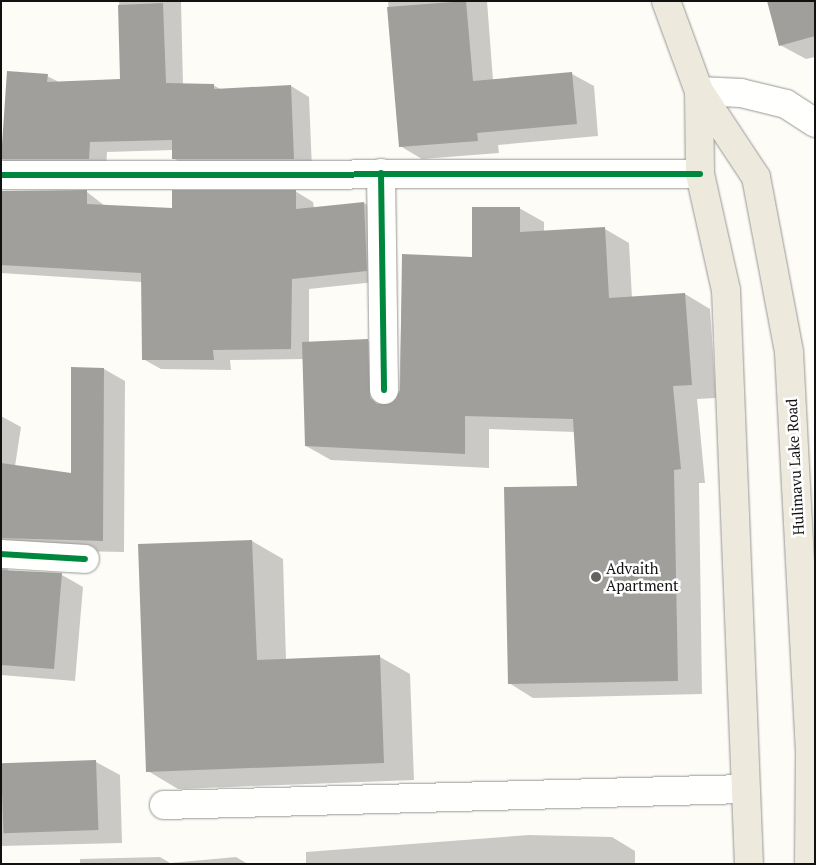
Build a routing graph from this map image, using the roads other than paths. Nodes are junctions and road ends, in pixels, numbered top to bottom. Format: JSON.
{"nodes":[{"id":1,"x":666,"y":1,"type":"edge"},
{"id":2,"x":699,"y":91,"type":"junction"},
{"id":3,"x":815,"y":123,"type":"edge"},
{"id":4,"x":381,"y":173,"type":"junction"},
{"id":5,"x":700,"y":174,"type":"junction"},
{"id":6,"x":1,"y":175,"type":"edge"},
{"id":7,"x":384,"y":390,"type":"dead end"},
{"id":8,"x":1,"y":554,"type":"edge"},
{"id":9,"x":85,"y":559,"type":"dead end"},
{"id":10,"x":744,"y":789,"type":"junction"},
{"id":11,"x":164,"y":805,"type":"dead end"},
{"id":12,"x":749,"y":864,"type":"edge"},
{"id":13,"x":809,"y":864,"type":"edge"}],
"edges":[{"from":1,"to":2,"type":"main road","name":"Hulimavu Lake Road"},
{"from":2,"to":3,"type":"street"},
{"from":2,"to":5,"type":"main road","name":"Hulimavu Lake Road"},
{"from":2,"to":13,"type":"main road","name":"Hulimavu Lake Road"},
{"from":4,"to":5,"type":"street"},
{"from":4,"to":6,"type":"street"},
{"from":4,"to":7,"type":"street"},
{"from":5,"to":10,"type":"main road","name":"Hulimavu Lake Road"},
{"from":8,"to":9,"type":"street"},
{"from":10,"to":11,"type":"street"},
{"from":10,"to":12,"type":"main road","name":"Hulimavu Lake Road"}]}
